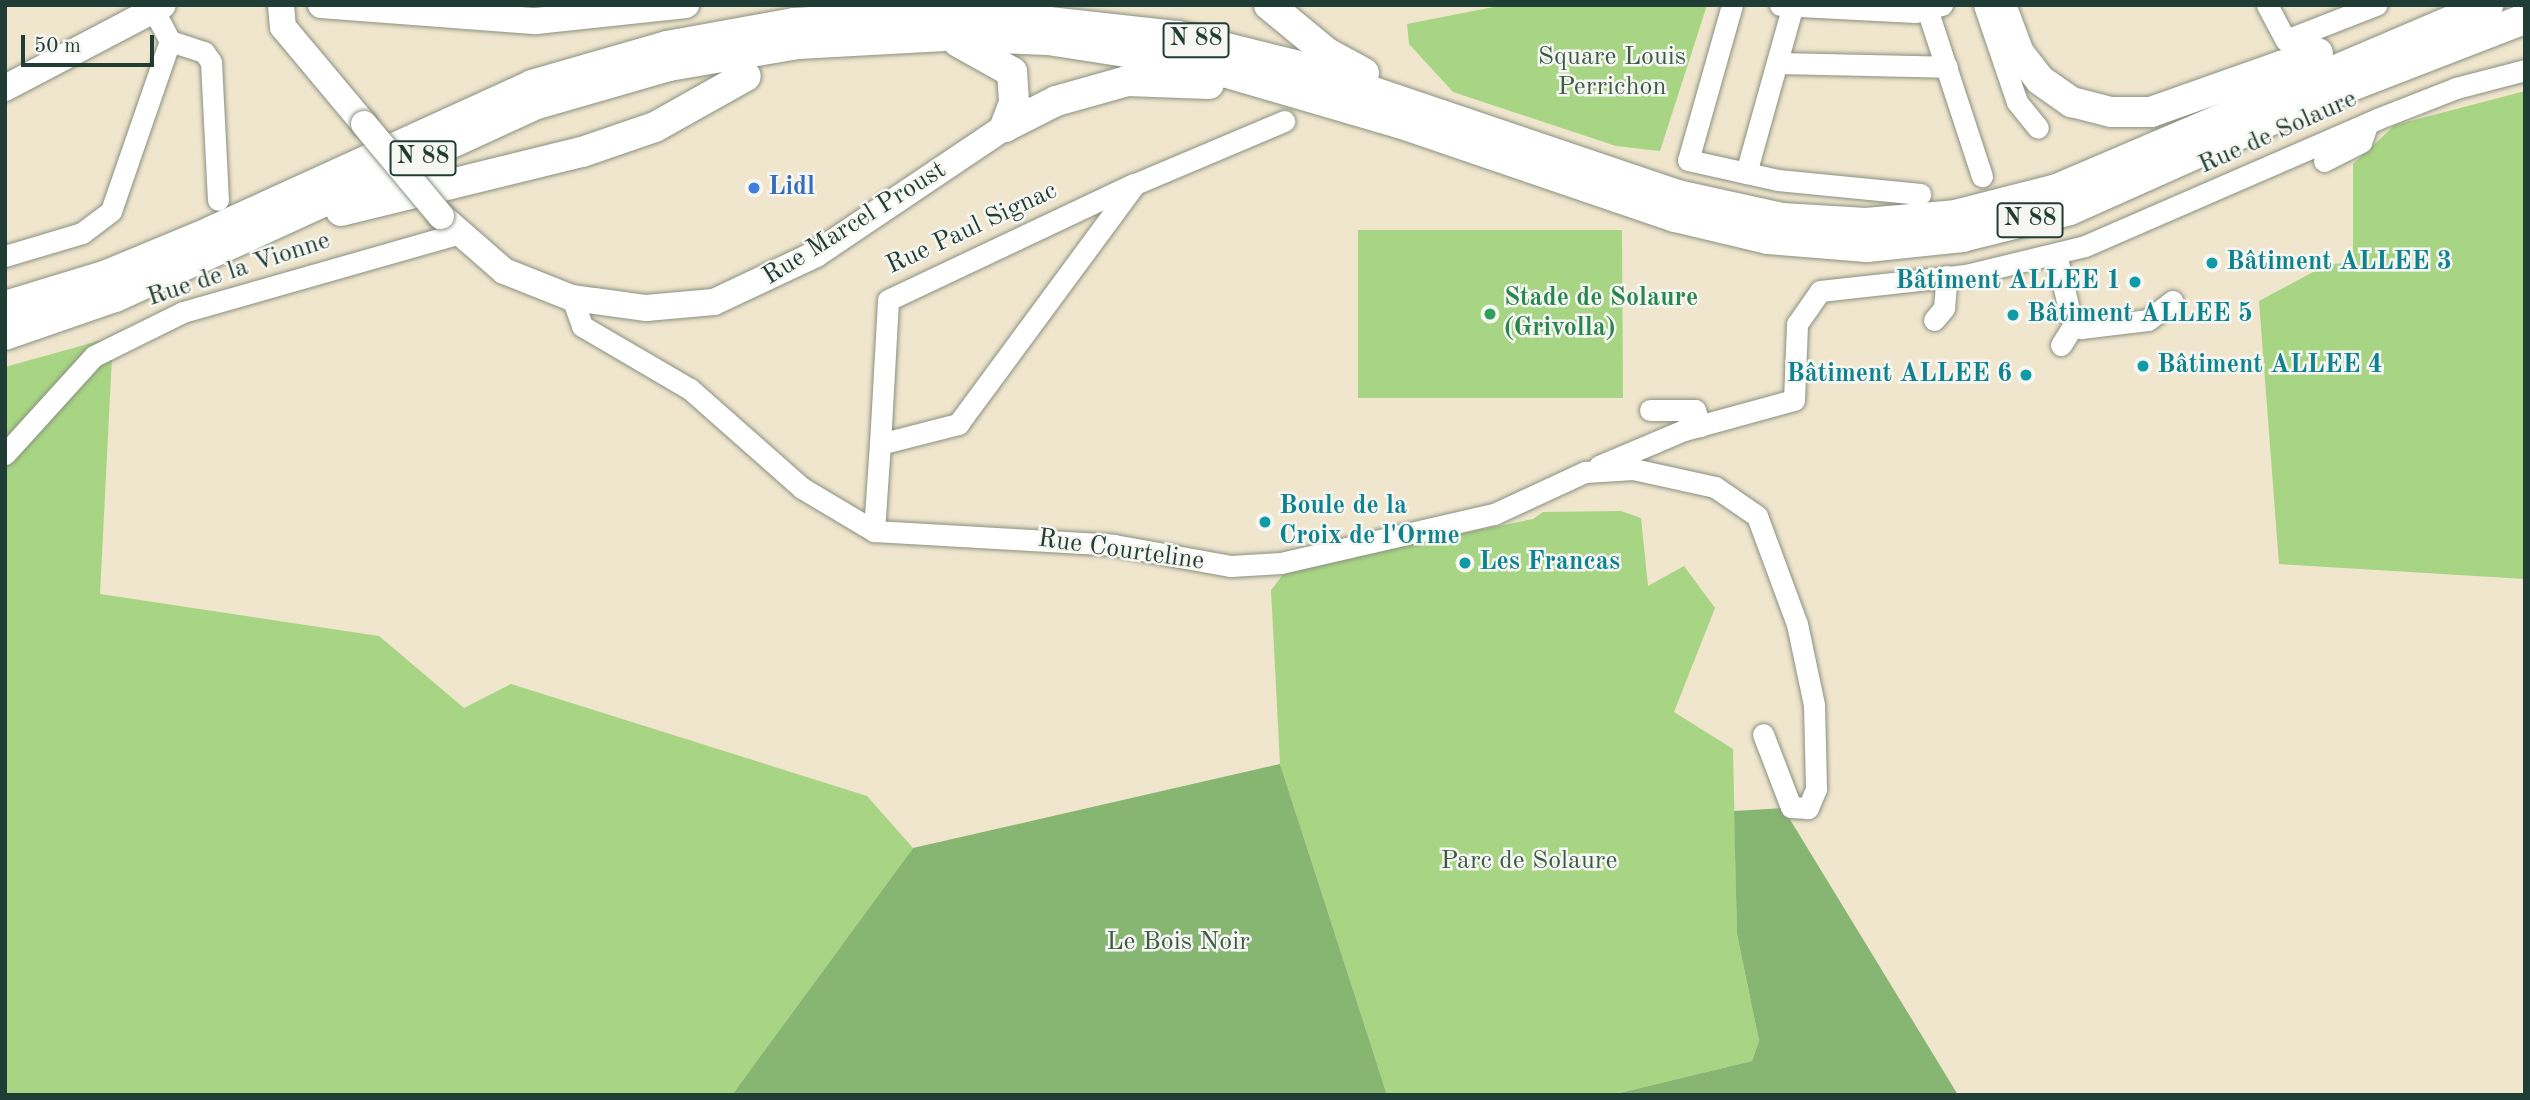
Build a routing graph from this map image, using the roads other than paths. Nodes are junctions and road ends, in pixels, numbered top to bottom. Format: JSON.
{"nodes":[{"id":1,"x":281,"y":5,"type":"edge"},
{"id":2,"x":321,"y":5,"type":"edge"},
{"id":3,"x":686,"y":5,"type":"edge"},
{"id":4,"x":1269,"y":5,"type":"edge"},
{"id":5,"x":1732,"y":5,"type":"edge"},
{"id":6,"x":1984,"y":5,"type":"edge"},
{"id":7,"x":2001,"y":5,"type":"edge"},
{"id":8,"x":2267,"y":5,"type":"edge"},
{"id":9,"x":2376,"y":5,"type":"edge"},
{"id":10,"x":1786,"y":6,"type":"edge"},
{"id":11,"x":1935,"y":7,"type":"edge"},
{"id":12,"x":2482,"y":7,"type":"edge"},
{"id":13,"x":158,"y":8,"type":"edge"},
{"id":14,"x":1014,"y":10,"type":"edge"},
{"id":15,"x":2525,"y":19,"type":"edge"},
{"id":16,"x":945,"y":36,"type":"junction"},
{"id":17,"x":170,"y":41,"type":"junction"},
{"id":18,"x":1777,"y":62,"type":"junction"},
{"id":19,"x":1947,"y":68,"type":"junction"},
{"id":20,"x":2525,"y":70,"type":"edge"},
{"id":21,"x":746,"y":76,"type":"dead end"},
{"id":22,"x":1256,"y":78,"type":"junction"},
{"id":23,"x":5,"y":88,"type":"edge"},
{"id":24,"x":1383,"y":94,"type":"junction"},
{"id":25,"x":1284,"y":121,"type":"dead end"},
{"id":26,"x":2368,"y":123,"type":"junction"},
{"id":27,"x":1005,"y":127,"type":"junction"},
{"id":28,"x":2038,"y":128,"type":"dead end"},
{"id":29,"x":2334,"y":159,"type":"dead end"},
{"id":30,"x":1746,"y":173,"type":"junction"},
{"id":31,"x":1983,"y":180,"type":"dead end"},
{"id":32,"x":1135,"y":184,"type":"junction"},
{"id":33,"x":1920,"y":194,"type":"dead end"},
{"id":34,"x":218,"y":200,"type":"dead end"},
{"id":35,"x":283,"y":224,"type":"junction"},
{"id":36,"x":448,"y":225,"type":"junction"},
{"id":37,"x":2056,"y":254,"type":"junction"},
{"id":38,"x":5,"y":256,"type":"edge"},
{"id":39,"x":1947,"y":276,"type":"junction"},
{"id":40,"x":572,"y":298,"type":"junction"},
{"id":41,"x":5,"y":306,"type":"edge"},
{"id":42,"x":2071,"y":310,"type":"junction"},
{"id":43,"x":2166,"y":311,"type":"dead end"},
{"id":44,"x":1935,"y":313,"type":"dead end"},
{"id":45,"x":5,"y":335,"type":"edge"},
{"id":46,"x":2061,"y":345,"type":"dead end"},
{"id":47,"x":1650,"y":411,"type":"dead end"},
{"id":48,"x":1700,"y":426,"type":"junction"},
{"id":49,"x":880,"y":444,"type":"junction"},
{"id":50,"x":5,"y":454,"type":"edge"},
{"id":51,"x":1584,"y":472,"type":"junction"},
{"id":52,"x":874,"y":531,"type":"junction"},
{"id":53,"x":1763,"y":734,"type":"dead end"}],
"edges":[{"from":1,"to":36,"type":"main road","bridge":true},
{"from":2,"to":3,"type":"main road"},
{"from":4,"to":24,"type":"highway"},
{"from":5,"to":30,"type":"street"},
{"from":6,"to":28,"type":"street"},
{"from":7,"to":12,"type":"highway","number":"N 88"},
{"from":8,"to":9,"type":"street"},
{"from":10,"to":11,"type":"street"},
{"from":10,"to":18,"type":"street"},
{"from":11,"to":19,"type":"street"},
{"from":12,"to":24,"type":"highway","number":"N 88"},
{"from":13,"to":17,"type":"street"},
{"from":13,"to":23,"type":"main road"},
{"from":14,"to":24,"type":"highway","number":"N 88"},
{"from":14,"to":41,"type":"highway","number":"N 88"},
{"from":15,"to":22,"type":"highway","number":"N 88"},
{"from":16,"to":22,"type":"highway","number":"N 88"},
{"from":16,"to":27,"type":"highway"},
{"from":16,"to":35,"type":"highway","number":"N 88"},
{"from":17,"to":34,"type":"street"},
{"from":17,"to":38,"type":"street"},
{"from":18,"to":19,"type":"street"},
{"from":18,"to":30,"type":"street"},
{"from":19,"to":31,"type":"street"},
{"from":20,"to":26,"type":"street","name":"Rue de Solaure"},
{"from":21,"to":35,"type":"highway"},
{"from":22,"to":27,"type":"highway"},
{"from":25,"to":32,"type":"street","name":"Rue Paul Signac"},
{"from":26,"to":29,"type":"street"},
{"from":26,"to":37,"type":"street","name":"Rue de Solaure"},
{"from":27,"to":40,"type":"main road","name":"Rue Marcel Proust"},
{"from":30,"to":33,"type":"street"},
{"from":32,"to":49,"type":"street"},
{"from":32,"to":49,"type":"street","name":"Rue Paul Signac"},
{"from":35,"to":45,"type":"highway","number":"N 88"},
{"from":36,"to":40,"type":"main road"},
{"from":36,"to":50,"type":"street","name":"Rue de la Vionne"},
{"from":37,"to":39,"type":"street","name":"Rue de Solaure"},
{"from":37,"to":42,"type":"street"},
{"from":39,"to":44,"type":"street"},
{"from":39,"to":48,"type":"street","name":"Rue de Solaure"},
{"from":40,"to":52,"type":"street","name":"Rue Courteline"},
{"from":42,"to":43,"type":"street"},
{"from":42,"to":46,"type":"street"},
{"from":47,"to":48,"type":"street"},
{"from":48,"to":51,"type":"street","name":"Rue de Solaure"},
{"from":49,"to":52,"type":"street","name":"Rue Paul Signac"},
{"from":51,"to":52,"type":"street","name":"Rue Courteline"},
{"from":51,"to":53,"type":"street","name":"Rue Courteline"}]}
